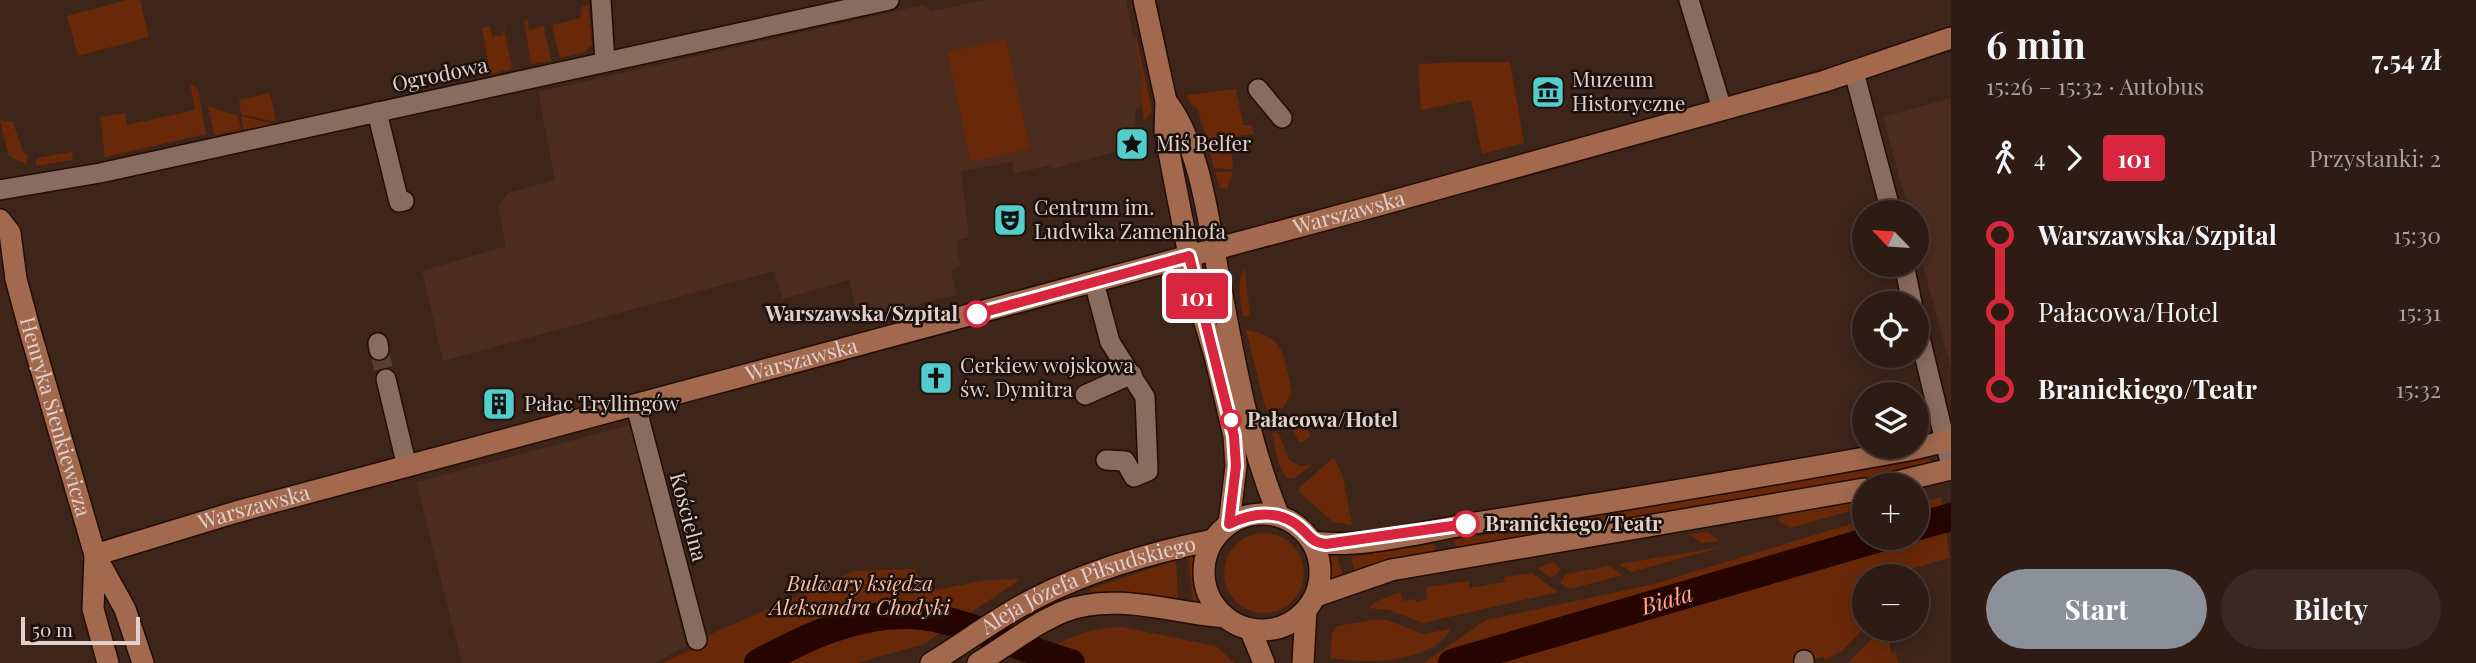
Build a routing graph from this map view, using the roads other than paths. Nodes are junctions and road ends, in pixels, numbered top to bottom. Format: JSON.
{"nodes":[{"id":1,"x":601,"y":0,"type":"edge"},
{"id":2,"x":889,"y":0,"type":"edge"},
{"id":3,"x":1144,"y":0,"type":"edge"},
{"id":4,"x":1689,"y":0,"type":"edge"},
{"id":5,"x":1951,"y":38,"type":"edge"},
{"id":6,"x":605,"y":62,"type":"junction"},
{"id":7,"x":1854,"y":72,"type":"junction"},
{"id":8,"x":1258,"y":89,"type":"dead end"},
{"id":9,"x":1166,"y":101,"type":"junction"},
{"id":10,"x":1722,"y":109,"type":"junction"},
{"id":11,"x":377,"y":112,"type":"junction"},
{"id":12,"x":1282,"y":118,"type":"dead end"},
{"id":13,"x":0,"y":190,"type":"edge"},
{"id":14,"x":1888,"y":200,"type":"edge"},
{"id":15,"x":404,"y":201,"type":"dead end"},
{"id":16,"x":0,"y":220,"type":"edge"},
{"id":17,"x":1214,"y":248,"type":"junction"},
{"id":18,"x":0,"y":251,"type":"edge"},
{"id":19,"x":1189,"y":256,"type":"junction"},
{"id":20,"x":16,"y":279,"type":"junction"},
{"id":21,"x":1094,"y":282,"type":"junction"},
{"id":22,"x":1928,"y":368,"type":"edge"},
{"id":23,"x":1132,"y":374,"type":"junction"},
{"id":24,"x":386,"y":379,"type":"tunnel mouth"},
{"id":25,"x":1085,"y":395,"type":"dead end"},
{"id":26,"x":636,"y":406,"type":"junction"},
{"id":27,"x":1947,"y":441,"type":"edge"},
{"id":28,"x":1106,"y":460,"type":"dead end"},
{"id":29,"x":407,"y":467,"type":"junction"},
{"id":30,"x":1951,"y":468,"type":"edge"},
{"id":31,"x":1929,"y":474,"type":"edge"},
{"id":32,"x":1852,"y":491,"type":"edge"},
{"id":33,"x":1279,"y":516,"type":"junction"},
{"id":34,"x":1229,"y":524,"type":"junction"},
{"id":35,"x":1443,"y":528,"type":"junction"},
{"id":36,"x":1213,"y":540,"type":"junction"},
{"id":37,"x":1312,"y":542,"type":"junction"},
{"id":38,"x":95,"y":555,"type":"junction"},
{"id":39,"x":1447,"y":561,"type":"junction"},
{"id":40,"x":1311,"y":603,"type":"junction"},
{"id":41,"x":1225,"y":617,"type":"junction"},
{"id":42,"x":1250,"y":629,"type":"junction"},
{"id":43,"x":697,"y":640,"type":"dead end"},
{"id":44,"x":980,"y":662,"type":"edge"},
{"id":45,"x":108,"y":663,"type":"edge"},
{"id":46,"x":143,"y":663,"type":"edge"},
{"id":47,"x":931,"y":663,"type":"edge"},
{"id":48,"x":1264,"y":663,"type":"edge"},
{"id":49,"x":1303,"y":663,"type":"edge"}],
"edges":[{"from":1,"to":6,"type":"street"},
{"from":2,"to":6,"type":"street","name":"Ogrodowa"},
{"from":3,"to":9,"type":"main road"},
{"from":4,"to":10,"type":"street"},
{"from":5,"to":7,"type":"main road","name":"Warszawska"},
{"from":6,"to":11,"type":"street","name":"Ogrodowa"},
{"from":7,"to":10,"type":"main road","name":"Warszawska"},
{"from":7,"to":14,"type":"street"},
{"from":8,"to":12,"type":"street"},
{"from":9,"to":17,"type":"main road"},
{"from":9,"to":19,"type":"main road"},
{"from":10,"to":17,"type":"main road","name":"Warszawska"},
{"from":11,"to":13,"type":"street","name":"Ogrodowa"},
{"from":11,"to":15,"type":"street"},
{"from":16,"to":20,"type":"main road","name":"Henryka Sienkiewicza"},
{"from":17,"to":19,"type":"main road","name":"Warszawska"},
{"from":17,"to":33,"type":"main road"},
{"from":18,"to":20,"type":"main road","name":"Henryka Sienkiewicza"},
{"from":19,"to":21,"type":"main road","name":"Warszawska"},
{"from":19,"to":34,"type":"main road"},
{"from":20,"to":38,"type":"main road","name":"Henryka Sienkiewicza"},
{"from":21,"to":23,"type":"street"},
{"from":21,"to":26,"type":"main road","name":"Warszawska"},
{"from":22,"to":27,"type":"street"},
{"from":23,"to":25,"type":"street"},
{"from":23,"to":28,"type":"street"},
{"from":24,"to":29,"type":"street"},
{"from":26,"to":29,"type":"main road","name":"Warszawska"},
{"from":26,"to":43,"type":"street","name":"Kościelna"},
{"from":27,"to":30,"type":"street"},
{"from":27,"to":35,"type":"main road"},
{"from":29,"to":38,"type":"main road","name":"Warszawska"},
{"from":30,"to":31,"type":"main road"},
{"from":32,"to":39,"type":"main road"},
{"from":33,"to":34,"type":"main road"},
{"from":33,"to":37,"type":"main road"},
{"from":34,"to":36,"type":"main road"},
{"from":35,"to":37,"type":"main road"},
{"from":35,"to":39,"type":"main road"},
{"from":36,"to":41,"type":"main road"},
{"from":36,"to":47,"type":"main road","name":"Aleja Józefa Piłsudskiego"},
{"from":37,"to":40,"type":"main road"},
{"from":38,"to":45,"type":"main road","name":"Henryka Sienkiewicza"},
{"from":38,"to":46,"type":"main road","name":"Henryka Sienkiewicza"},
{"from":39,"to":40,"type":"main road"},
{"from":40,"to":42,"type":"main road"},
{"from":40,"to":49,"type":"main road"},
{"from":41,"to":42,"type":"main road"},
{"from":41,"to":44,"type":"main road","name":"Aleja Józefa Piłsudskiego"},
{"from":42,"to":48,"type":"main road"}]}
